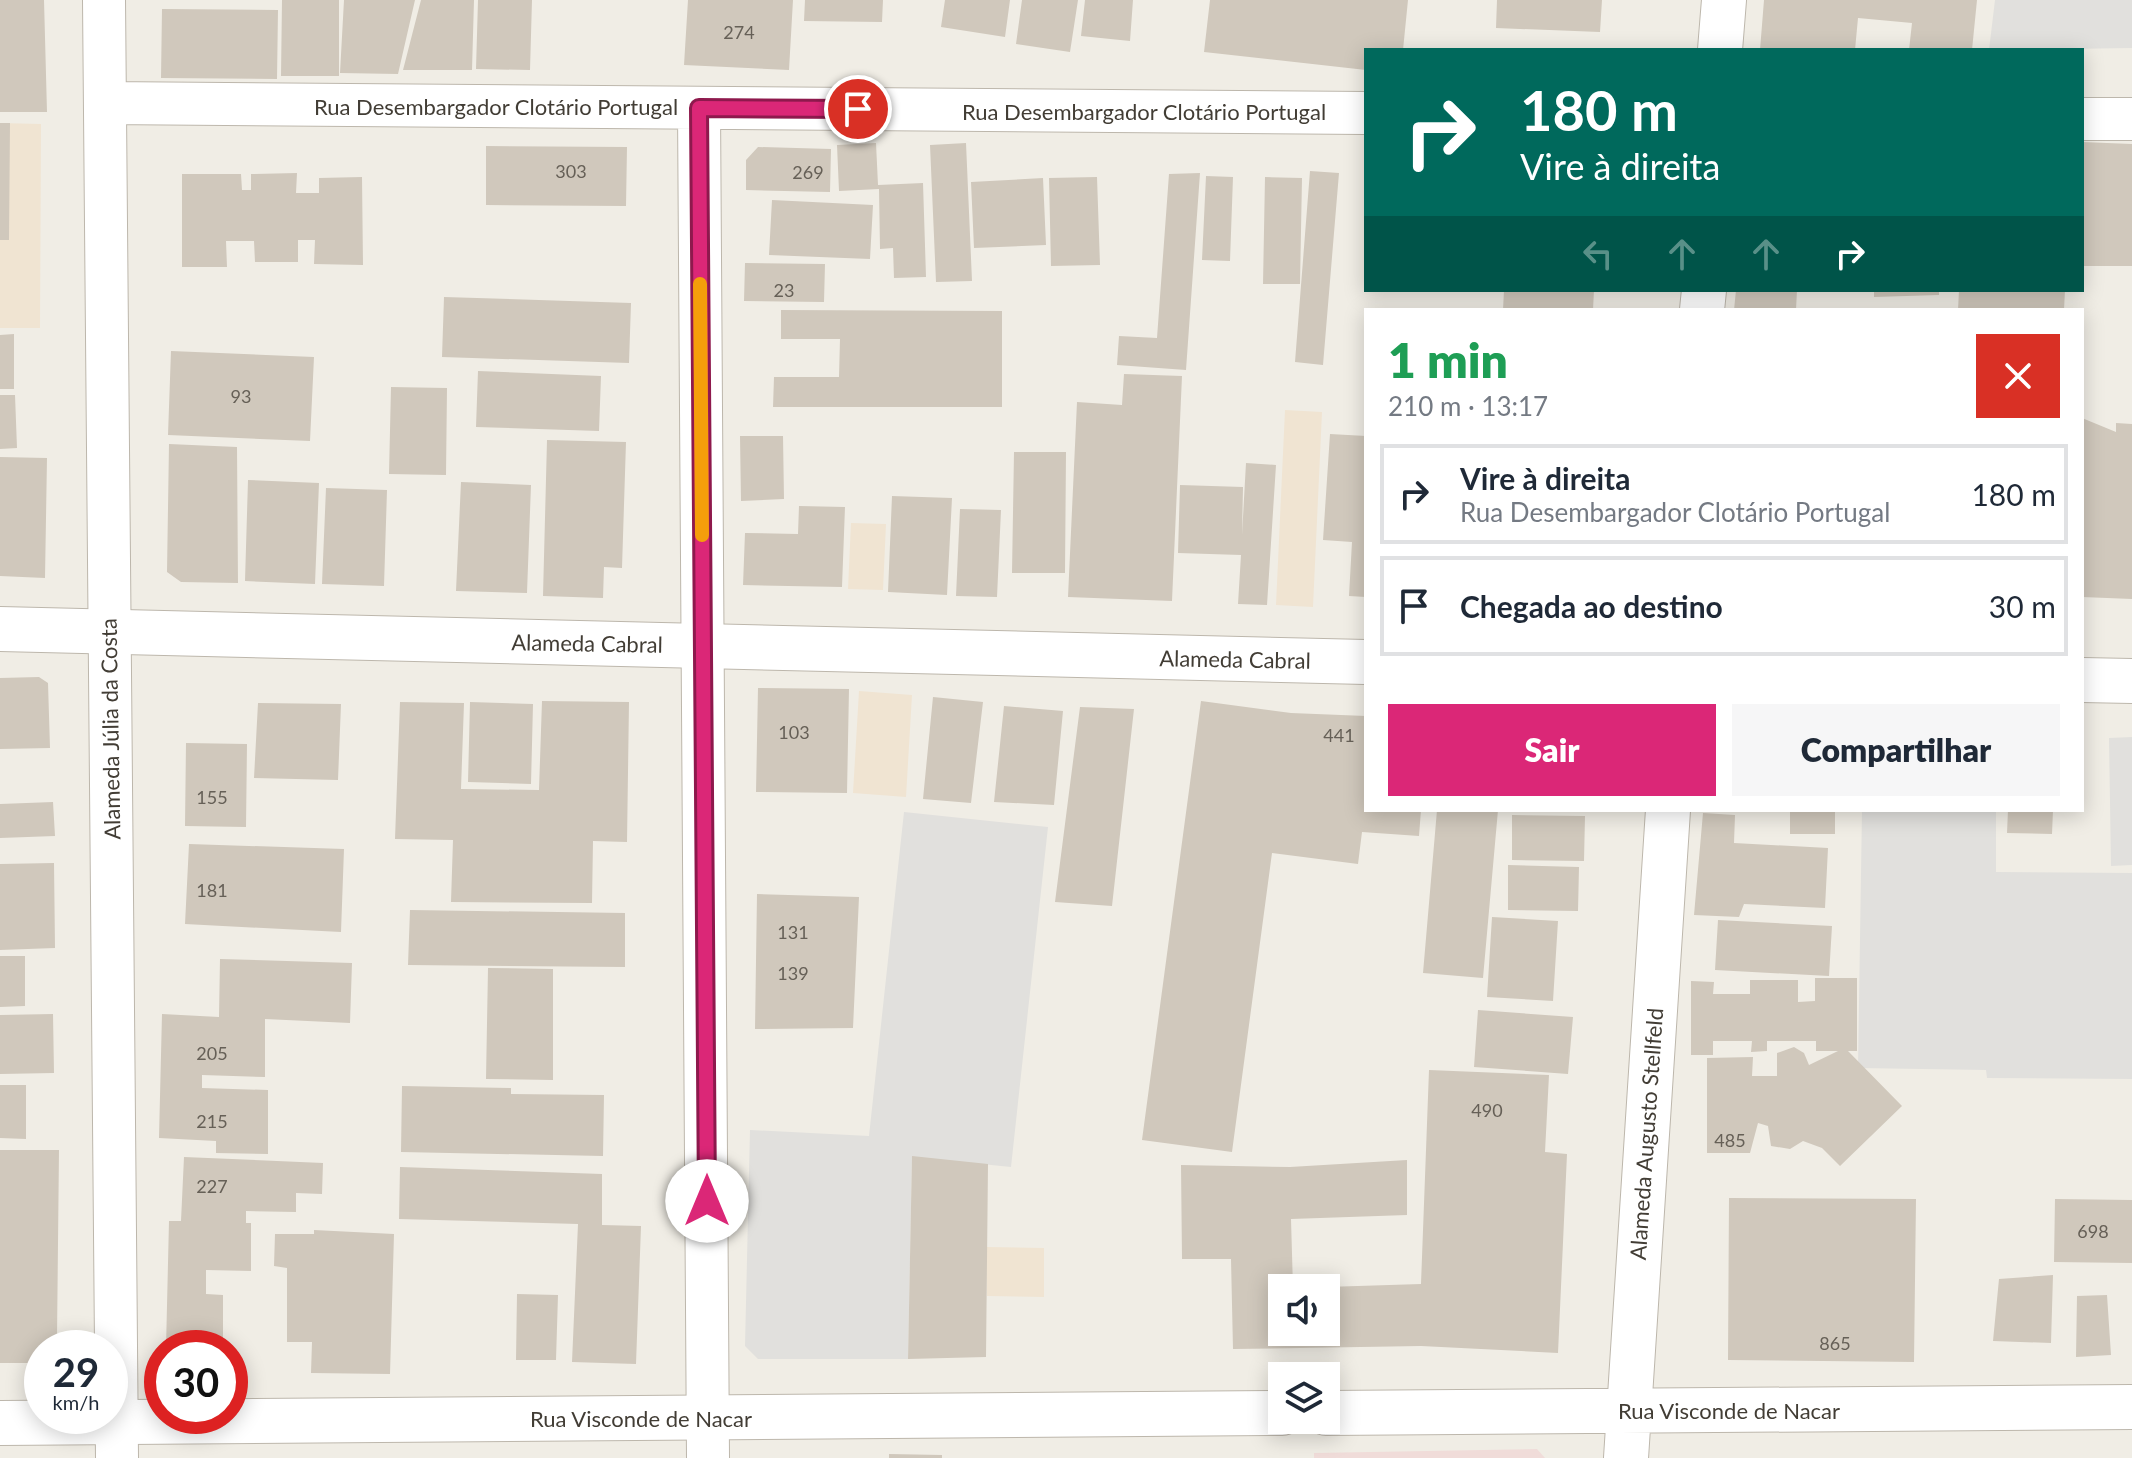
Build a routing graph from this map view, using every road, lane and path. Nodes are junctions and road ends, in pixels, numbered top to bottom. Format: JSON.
{"nodes":[{"id":1,"x":104,"y":0,"type":"edge"},
{"id":2,"x":1724,"y":0,"type":"edge"},
{"id":3,"x":1720,"y":48,"type":"edge"},
{"id":4,"x":106,"y":103,"type":"junction"},
{"id":5,"x":699,"y":108,"type":"junction"},
{"id":6,"x":1364,"y":113,"type":"edge"},
{"id":7,"x":2084,"y":119,"type":"edge"},
{"id":8,"x":2132,"y":119,"type":"edge"},
{"id":9,"x":0,"y":629,"type":"edge"},
{"id":10,"x":109,"y":632,"type":"junction"},
{"id":11,"x":703,"y":646,"type":"junction"},
{"id":12,"x":1364,"y":662,"type":"edge"},
{"id":13,"x":2084,"y":680,"type":"edge"},
{"id":14,"x":2132,"y":681,"type":"edge"},
{"id":15,"x":1668,"y":812,"type":"edge"},
{"id":16,"x":2132,"y":1407,"type":"edge"},
{"id":17,"x":1627,"y":1411,"type":"junction"},
{"id":18,"x":1340,"y":1413,"type":"edge"},
{"id":19,"x":1268,"y":1414,"type":"edge"},
{"id":20,"x":0,"y":1423,"type":"edge"},
{"id":21,"x":708,"y":1438,"type":"edge"},
{"id":22,"x":117,"y":1440,"type":"edge"},
{"id":23,"x":1626,"y":1458,"type":"edge"}],
"edges":[{"from":1,"to":4,"type":"street","name":"Alameda Júlia da Costa"},
{"from":2,"to":3,"type":"street"},
{"from":4,"to":5,"type":"street","name":"Rua Desembargador Clotário Portugal"},
{"from":4,"to":10,"type":"street","name":"Alameda Júlia da Costa"},
{"from":5,"to":6,"type":"street","name":"Rua Desembargador Clotário Portugal"},
{"from":5,"to":11,"type":"street"},
{"from":7,"to":8,"type":"street"},
{"from":9,"to":10,"type":"street","name":"Alameda Cabral"},
{"from":10,"to":11,"type":"street","name":"Alameda Cabral"},
{"from":10,"to":22,"type":"street","name":"Alameda Júlia da Costa"},
{"from":11,"to":12,"type":"street","name":"Alameda Cabral"},
{"from":11,"to":21,"type":"street"},
{"from":13,"to":14,"type":"street"},
{"from":15,"to":17,"type":"street","name":"Alameda Augusto Stellfeld"},
{"from":16,"to":17,"type":"street","name":"Rua Visconde de Nacar"},
{"from":17,"to":18,"type":"street","name":"Rua Visconde de Nacar"},
{"from":17,"to":23,"type":"street","name":"Alameda Augusto Stellfeld"},
{"from":19,"to":21,"type":"street","name":"Rua Visconde de Nacar"},
{"from":20,"to":22,"type":"street","name":"Rua Visconde de Nacar"},
{"from":21,"to":22,"type":"street","name":"Rua Visconde de Nacar"}]}
